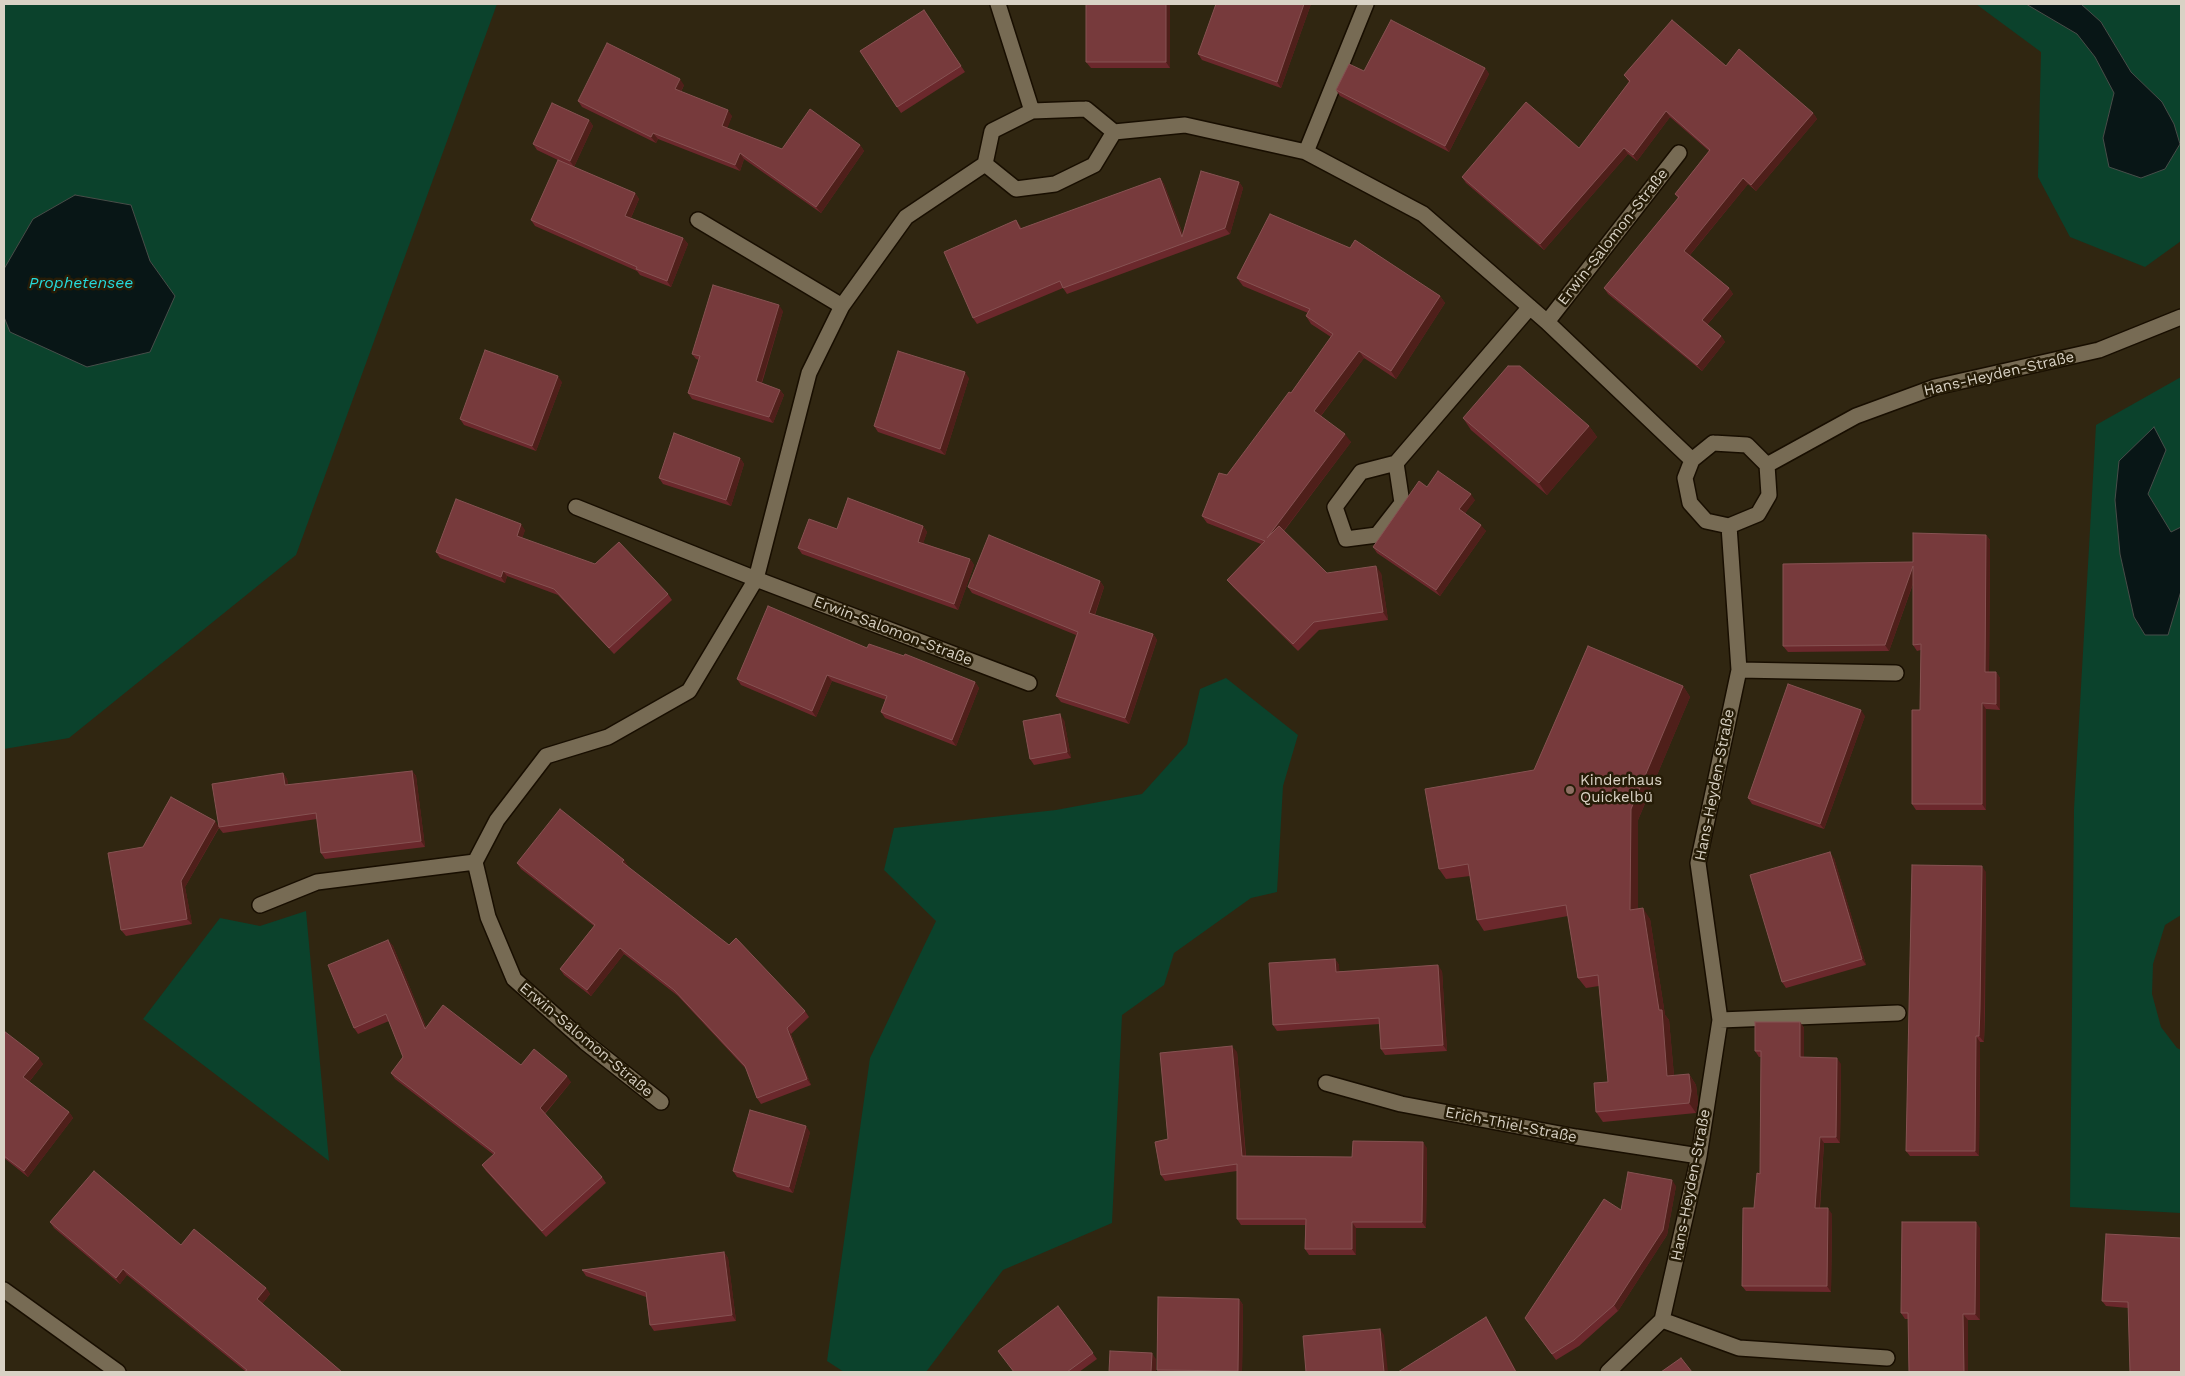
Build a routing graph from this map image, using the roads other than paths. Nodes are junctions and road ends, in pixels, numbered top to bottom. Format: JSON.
{"nodes":[{"id":1,"x":998,"y":4,"type":"edge"},
{"id":2,"x":1366,"y":4,"type":"edge"},
{"id":3,"x":1032,"y":111,"type":"junction"},
{"id":4,"x":1114,"y":132,"type":"junction"},
{"id":5,"x":1306,"y":152,"type":"junction"},
{"id":6,"x":1679,"y":153,"type":"dead end"},
{"id":7,"x":985,"y":164,"type":"junction"},
{"id":8,"x":698,"y":220,"type":"dead end"},
{"id":9,"x":842,"y":306,"type":"junction"},
{"id":10,"x":1530,"y":307,"type":"junction"},
{"id":11,"x":2181,"y":317,"type":"edge"},
{"id":12,"x":1547,"y":322,"type":"junction"},
{"id":13,"x":1692,"y":460,"type":"junction"},
{"id":14,"x":1396,"y":463,"type":"junction"},
{"id":15,"x":1767,"y":465,"type":"junction"},
{"id":16,"x":576,"y":507,"type":"dead end"},
{"id":17,"x":1729,"y":526,"type":"junction"},
{"id":18,"x":756,"y":579,"type":"junction"},
{"id":19,"x":1739,"y":670,"type":"junction"},
{"id":20,"x":1896,"y":673,"type":"dead end"},
{"id":21,"x":1028,"y":683,"type":"dead end"},
{"id":22,"x":475,"y":862,"type":"junction"},
{"id":23,"x":260,"y":905,"type":"dead end"},
{"id":24,"x":1898,"y":1014,"type":"dead end"},
{"id":25,"x":1720,"y":1020,"type":"junction"},
{"id":26,"x":1326,"y":1083,"type":"dead end"},
{"id":27,"x":661,"y":1102,"type":"dead end"},
{"id":28,"x":1699,"y":1156,"type":"junction"},
{"id":29,"x":4,"y":1290,"type":"edge"},
{"id":30,"x":1662,"y":1320,"type":"junction"},
{"id":31,"x":1887,"y":1358,"type":"dead end"},
{"id":32,"x":118,"y":1372,"type":"edge"},
{"id":33,"x":1608,"y":1372,"type":"edge"}],
"edges":[{"from":1,"to":3,"type":"street"},
{"from":2,"to":5,"type":"street"},
{"from":3,"to":4,"type":"street"},
{"from":3,"to":7,"type":"street"},
{"from":4,"to":5,"type":"street"},
{"from":4,"to":7,"type":"street"},
{"from":5,"to":10,"type":"street"},
{"from":6,"to":12,"type":"street","name":"Erwin-Salomon-Straße"},
{"from":7,"to":9,"type":"street"},
{"from":8,"to":9,"type":"street"},
{"from":9,"to":18,"type":"street"},
{"from":10,"to":12,"type":"street"},
{"from":10,"to":14,"type":"street"},
{"from":11,"to":15,"type":"street","name":"Hans-Heyden-Straße"},
{"from":12,"to":13,"type":"street"},
{"from":13,"to":15,"type":"street"},
{"from":13,"to":17,"type":"street"},
{"from":14,"to":14,"type":"street"},
{"from":15,"to":17,"type":"street"},
{"from":16,"to":18,"type":"street","name":"Erwin-Salomon-Straße"},
{"from":17,"to":19,"type":"street","name":"Hans-Heyden-Straße"},
{"from":18,"to":21,"type":"street","name":"Erwin-Salomon-Straße"},
{"from":18,"to":22,"type":"street"},
{"from":19,"to":20,"type":"street"},
{"from":19,"to":25,"type":"street","name":"Hans-Heyden-Straße"},
{"from":22,"to":23,"type":"street"},
{"from":22,"to":27,"type":"street","name":"Erwin-Salomon-Straße"},
{"from":24,"to":25,"type":"street"},
{"from":25,"to":28,"type":"street","name":"Hans-Heyden-Straße"},
{"from":26,"to":28,"type":"street","name":"Erich-Thiel-Straße"},
{"from":28,"to":30,"type":"street","name":"Hans-Heyden-Straße"},
{"from":29,"to":32,"type":"street"},
{"from":30,"to":31,"type":"street"},
{"from":30,"to":33,"type":"street"}]}
